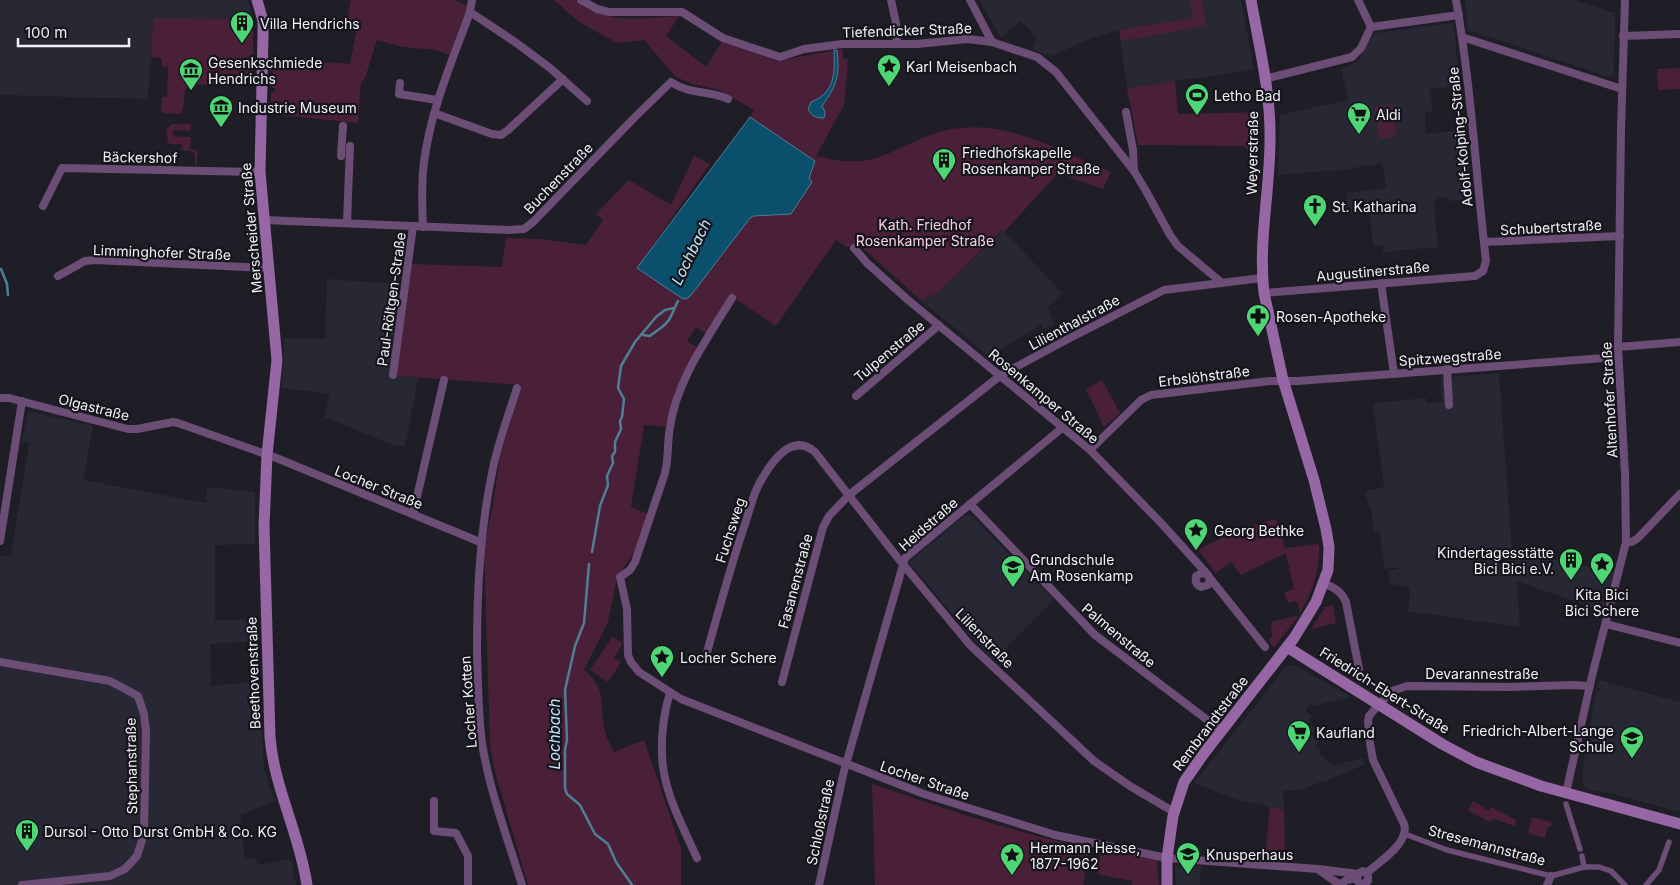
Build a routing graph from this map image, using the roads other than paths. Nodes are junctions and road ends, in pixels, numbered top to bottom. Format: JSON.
{"nodes":[{"id":1,"x":257,"y":0,"type":"edge"},
{"id":2,"x":472,"y":0,"type":"edge"},
{"id":3,"x":582,"y":0,"type":"edge"},
{"id":4,"x":891,"y":0,"type":"edge"},
{"id":5,"x":970,"y":0,"type":"edge"},
{"id":6,"x":1250,"y":0,"type":"edge"},
{"id":7,"x":1358,"y":0,"type":"edge"},
{"id":8,"x":1456,"y":0,"type":"edge"},
{"id":9,"x":1626,"y":0,"type":"edge"},
{"id":10,"x":470,"y":12,"type":"junction"},
{"id":11,"x":1459,"y":15,"type":"junction"},
{"id":12,"x":1371,"y":27,"type":"junction"},
{"id":13,"x":1680,"y":34,"type":"edge"},
{"id":14,"x":1624,"y":36,"type":"junction"},
{"id":15,"x":1462,"y":37,"type":"junction"},
{"id":16,"x":992,"y":42,"type":"junction"},
{"id":17,"x":897,"y":44,"type":"junction"},
{"id":18,"x":1265,"y":78,"type":"junction"},
{"id":19,"x":563,"y":79,"type":"junction"},
{"id":20,"x":400,"y":83,"type":"dead end"},
{"id":21,"x":1622,"y":90,"type":"junction"},
{"id":22,"x":728,"y":98,"type":"dead end"},
{"id":23,"x":437,"y":100,"type":"junction"},
{"id":24,"x":587,"y":101,"type":"dead end"},
{"id":25,"x":1126,"y":112,"type":"dead end"},
{"id":26,"x":434,"y":113,"type":"junction"},
{"id":27,"x":343,"y":126,"type":"dead end"},
{"id":28,"x":350,"y":146,"type":"dead end"},
{"id":29,"x":331,"y":155,"type":"dead end"},
{"id":30,"x":345,"y":156,"type":"junction"},
{"id":31,"x":1134,"y":171,"type":"junction"},
{"id":32,"x":260,"y":172,"type":"junction"},
{"id":33,"x":43,"y":206,"type":"dead end"},
{"id":34,"x":264,"y":220,"type":"junction"},
{"id":35,"x":347,"y":223,"type":"junction"},
{"id":36,"x":413,"y":226,"type":"junction"},
{"id":37,"x":422,"y":227,"type":"junction"},
{"id":38,"x":1620,"y":236,"type":"junction"},
{"id":39,"x":1484,"y":242,"type":"junction"},
{"id":40,"x":854,"y":248,"type":"dead end"},
{"id":41,"x":269,"y":268,"type":"junction"},
{"id":42,"x":1483,"y":271,"type":"joint"},
{"id":43,"x":58,"y":276,"type":"dead end"},
{"id":44,"x":1262,"y":278,"type":"junction"},
{"id":45,"x":1222,"y":283,"type":"junction"},
{"id":46,"x":1381,"y":283,"type":"junction"},
{"id":47,"x":1264,"y":293,"type":"junction"},
{"id":48,"x":732,"y":298,"type":"dead end"},
{"id":49,"x":939,"y":325,"type":"junction"},
{"id":50,"x":1680,"y":342,"type":"edge"},
{"id":51,"x":1618,"y":347,"type":"junction"},
{"id":52,"x":1618,"y":357,"type":"junction"},
{"id":53,"x":1447,"y":369,"type":"junction"},
{"id":54,"x":1394,"y":374,"type":"junction"},
{"id":55,"x":393,"y":375,"type":"dead end"},
{"id":56,"x":1001,"y":375,"type":"junction"},
{"id":57,"x":444,"y":380,"type":"dead end"},
{"id":58,"x":1283,"y":380,"type":"junction"},
{"id":59,"x":517,"y":388,"type":"dead end"},
{"id":60,"x":856,"y":396,"type":"dead end"},
{"id":61,"x":0,"y":398,"type":"edge"},
{"id":62,"x":22,"y":401,"type":"junction"},
{"id":63,"x":1449,"y":405,"type":"dead end"},
{"id":64,"x":1062,"y":428,"type":"junction"},
{"id":65,"x":810,"y":448,"type":"joint"},
{"id":66,"x":1090,"y":450,"type":"junction"},
{"id":67,"x":267,"y":454,"type":"junction"},
{"id":68,"x":1680,"y":494,"type":"edge"},
{"id":69,"x":849,"y":495,"type":"junction"},
{"id":70,"x":970,"y":504,"type":"junction"},
{"id":71,"x":413,"y":514,"type":"junction"},
{"id":72,"x":0,"y":537,"type":"edge"},
{"id":73,"x":480,"y":542,"type":"junction"},
{"id":74,"x":1626,"y":542,"type":"junction"},
{"id":75,"x":902,"y":564,"type":"junction"},
{"id":76,"x":1324,"y":583,"type":"junction"},
{"id":77,"x":1606,"y":624,"type":"junction"},
{"id":78,"x":1680,"y":643,"type":"edge"},
{"id":79,"x":1288,"y":647,"type":"junction"},
{"id":80,"x":1265,"y":648,"type":"dead end"},
{"id":81,"x":707,"y":652,"type":"dead end"},
{"id":82,"x":0,"y":662,"type":"edge"},
{"id":83,"x":1359,"y":669,"type":"dead end"},
{"id":84,"x":782,"y":682,"type":"dead end"},
{"id":85,"x":1590,"y":686,"type":"junction"},
{"id":86,"x":670,"y":693,"type":"junction"},
{"id":87,"x":1379,"y":704,"type":"junction"},
{"id":88,"x":1222,"y":731,"type":"junction"},
{"id":89,"x":846,"y":765,"type":"junction"},
{"id":90,"x":1566,"y":798,"type":"junction"},
{"id":91,"x":434,"y":801,"type":"dead end"},
{"id":92,"x":1174,"y":812,"type":"junction"},
{"id":93,"x":1680,"y":824,"type":"edge"},
{"id":94,"x":1406,"y":834,"type":"junction"},
{"id":95,"x":1669,"y":842,"type":"dead end"},
{"id":96,"x":1580,"y":849,"type":"dead end"},
{"id":97,"x":1582,"y":856,"type":"dead end"},
{"id":98,"x":697,"y":858,"type":"dead end"},
{"id":99,"x":1167,"y":858,"type":"junction"},
{"id":100,"x":1584,"y":867,"type":"junction"},
{"id":101,"x":1318,"y":869,"type":"junction"},
{"id":102,"x":1367,"y":873,"type":"junction"},
{"id":103,"x":1357,"y":876,"type":"junction"},
{"id":104,"x":1553,"y":876,"type":"junction"},
{"id":105,"x":1366,"y":884,"type":"edge"},
{"id":106,"x":22,"y":885,"type":"edge"},
{"id":107,"x":307,"y":885,"type":"edge"},
{"id":108,"x":468,"y":885,"type":"edge"},
{"id":109,"x":522,"y":885,"type":"edge"},
{"id":110,"x":819,"y":885,"type":"edge"},
{"id":111,"x":1167,"y":885,"type":"edge"},
{"id":112,"x":1340,"y":885,"type":"edge"},
{"id":113,"x":1547,"y":885,"type":"edge"},
{"id":114,"x":1625,"y":885,"type":"edge"},
{"id":115,"x":1646,"y":885,"type":"edge"}],
"edges":[{"from":1,"to":32,"type":"main road","name":"Merscheider Straße"},
{"from":2,"to":10,"type":"street"},
{"from":3,"to":17,"type":"street","name":"Tiefendicker Straße"},
{"from":4,"to":17,"type":"street"},
{"from":5,"to":16,"type":"street"},
{"from":6,"to":18,"type":"main road","name":"Weyerstraße"},
{"from":7,"to":12,"type":"street"},
{"from":8,"to":11,"type":"street","name":"Adolf-Kolping-Straße"},
{"from":9,"to":14,"type":"street","name":"Altenhofer Straße"},
{"from":10,"to":19,"type":"street"},
{"from":10,"to":23,"type":"street"},
{"from":11,"to":12,"type":"street"},
{"from":11,"to":15,"type":"street","name":"Adolf-Kolping-Straße"},
{"from":12,"to":18,"type":"street"},
{"from":13,"to":14,"type":"street"},
{"from":14,"to":21,"type":"street","name":"Altenhofer Straße"},
{"from":15,"to":21,"type":"street"},
{"from":15,"to":39,"type":"street","name":"Adolf-Kolping-Straße"},
{"from":16,"to":17,"type":"street","name":"Tiefendicker Straße"},
{"from":16,"to":31,"type":"street","name":"Tiefendicker Straße"},
{"from":18,"to":44,"type":"main road","name":"Weyerstraße"},
{"from":19,"to":24,"type":"street"},
{"from":19,"to":26,"type":"street"},
{"from":20,"to":23,"type":"street"},
{"from":21,"to":38,"type":"street","name":"Altenhofer Straße"},
{"from":22,"to":37,"type":"street","name":"Buchenstraße"},
{"from":23,"to":26,"type":"street"},
{"from":25,"to":31,"type":"street","name":"Tiefendicker Straße"},
{"from":26,"to":37,"type":"street"},
{"from":27,"to":30,"type":"street"},
{"from":28,"to":30,"type":"street"},
{"from":29,"to":30,"type":"street"},
{"from":30,"to":35,"type":"street"},
{"from":31,"to":45,"type":"street","name":"Tiefendicker Straße"},
{"from":32,"to":33,"type":"street","name":"Bäckershof"},
{"from":32,"to":34,"type":"main road","name":"Merscheider Straße"},
{"from":34,"to":35,"type":"street","name":"Buchenstraße"},
{"from":34,"to":41,"type":"main road","name":"Merscheider Straße"},
{"from":35,"to":36,"type":"street","name":"Buchenstraße"},
{"from":36,"to":37,"type":"street","name":"Buchenstraße"},
{"from":36,"to":55,"type":"street","name":"Paul-Röltgen-Straße"},
{"from":38,"to":39,"type":"street","name":"Schubertstraße"},
{"from":38,"to":51,"type":"street","name":"Altenhofer Straße"},
{"from":39,"to":42,"type":"street","name":"Adolf-Kolping-Straße"},
{"from":40,"to":49,"type":"street","name":"Rosenkamper Straße"},
{"from":41,"to":43,"type":"street","name":"Limminghofer Straße"},
{"from":41,"to":67,"type":"main road","name":"Merscheider Straße"},
{"from":42,"to":46,"type":"street","name":"Augustinerstraße"},
{"from":44,"to":45,"type":"street","name":"Lilienthalstraße"},
{"from":44,"to":47,"type":"main road"},
{"from":45,"to":56,"type":"street","name":"Lilienthalstraße"},
{"from":46,"to":47,"type":"street","name":"Augustinerstraße"},
{"from":46,"to":54,"type":"street"},
{"from":47,"to":58,"type":"main road"},
{"from":48,"to":86,"type":"street","name":"Locher Straße"},
{"from":49,"to":56,"type":"street","name":"Rosenkamper Straße"},
{"from":49,"to":60,"type":"street","name":"Tulpenstraße"},
{"from":50,"to":51,"type":"street"},
{"from":51,"to":52,"type":"street","name":"Altenhofer Straße"},
{"from":52,"to":53,"type":"street","name":"Spitzwegstraße"},
{"from":52,"to":74,"type":"street","name":"Altenhofer Straße"},
{"from":53,"to":54,"type":"street","name":"Spitzwegstraße"},
{"from":53,"to":63,"type":"street"},
{"from":54,"to":58,"type":"street","name":"Spitzwegstraße"},
{"from":56,"to":64,"type":"street","name":"Rosenkamper Straße"},
{"from":56,"to":69,"type":"street","name":"Lilienthalstraße"},
{"from":57,"to":71,"type":"street"},
{"from":58,"to":66,"type":"street","name":"Erbslöhstraße"},
{"from":58,"to":76,"type":"main road"},
{"from":59,"to":73,"type":"street","name":"Locher Kotten"},
{"from":61,"to":62,"type":"street","name":"Olgastraße"},
{"from":62,"to":67,"type":"street","name":"Olgastraße"},
{"from":62,"to":72,"type":"street"},
{"from":64,"to":66,"type":"street","name":"Rosenkamper Straße"},
{"from":64,"to":70,"type":"street","name":"Heidstraße"},
{"from":65,"to":69,"type":"street","name":"Lilienstraße"},
{"from":65,"to":81,"type":"street","name":"Fuchsweg"},
{"from":66,"to":80,"type":"street","name":"Rosenkamper Straße"},
{"from":67,"to":71,"type":"street","name":"Locher Straße"},
{"from":67,"to":107,"type":"main road","name":"Beethovenstraße"},
{"from":68,"to":74,"type":"street"},
{"from":69,"to":75,"type":"street","name":"Lilienstraße"},
{"from":69,"to":84,"type":"street","name":"Fasanenstraße"},
{"from":70,"to":75,"type":"street","name":"Heidstraße"},
{"from":70,"to":88,"type":"street","name":"Palmenstraße"},
{"from":71,"to":73,"type":"street","name":"Locher Straße"},
{"from":73,"to":109,"type":"street","name":"Locher Kotten"},
{"from":74,"to":77,"type":"street","name":"Altenhofer Straße"},
{"from":75,"to":89,"type":"street","name":"Heidstraße"},
{"from":75,"to":92,"type":"street","name":"Lilienstraße"},
{"from":76,"to":79,"type":"main road"},
{"from":76,"to":83,"type":"street","name":"Friedrich-Ebert-Straße"},
{"from":77,"to":78,"type":"street"},
{"from":77,"to":85,"type":"street","name":"Altenhofer Straße"},
{"from":79,"to":87,"type":"main road","name":"Friedrich-Ebert-Straße"},
{"from":79,"to":88,"type":"main road","name":"Rembrandtstraße"},
{"from":82,"to":106,"type":"street","name":"Stephanstraße"},
{"from":85,"to":87,"type":"street","name":"Devarannestraße"},
{"from":85,"to":90,"type":"street","name":"Altenhofer Straße"},
{"from":86,"to":89,"type":"street","name":"Locher Straße"},
{"from":86,"to":98,"type":"street"},
{"from":87,"to":90,"type":"main road","name":"Friedrich-Ebert-Straße"},
{"from":87,"to":94,"type":"street"},
{"from":88,"to":92,"type":"main road","name":"Rembrandtstraße"},
{"from":89,"to":99,"type":"street","name":"Locher Straße"},
{"from":89,"to":110,"type":"street","name":"Schloßstraße"},
{"from":90,"to":93,"type":"main road","name":"Friedrich-Ebert-Straße"},
{"from":90,"to":96,"type":"street"},
{"from":91,"to":108,"type":"street"},
{"from":92,"to":99,"type":"main road","name":"Rembrandtstraße"},
{"from":94,"to":102,"type":"street"},
{"from":94,"to":104,"type":"street","name":"Stresemannstraße"},
{"from":95,"to":115,"type":"street"},
{"from":97,"to":100,"type":"street"},
{"from":99,"to":101,"type":"street","name":"Locher Straße"},
{"from":99,"to":111,"type":"main road","name":"Rembrandtstraße"},
{"from":100,"to":104,"type":"street"},
{"from":100,"to":114,"type":"street"},
{"from":101,"to":103,"type":"street","name":"Locher Straße"},
{"from":101,"to":112,"type":"street"},
{"from":102,"to":103,"type":"street"},
{"from":102,"to":105,"type":"street"},
{"from":103,"to":105,"type":"street"},
{"from":103,"to":112,"type":"street"},
{"from":104,"to":113,"type":"street"}]}
